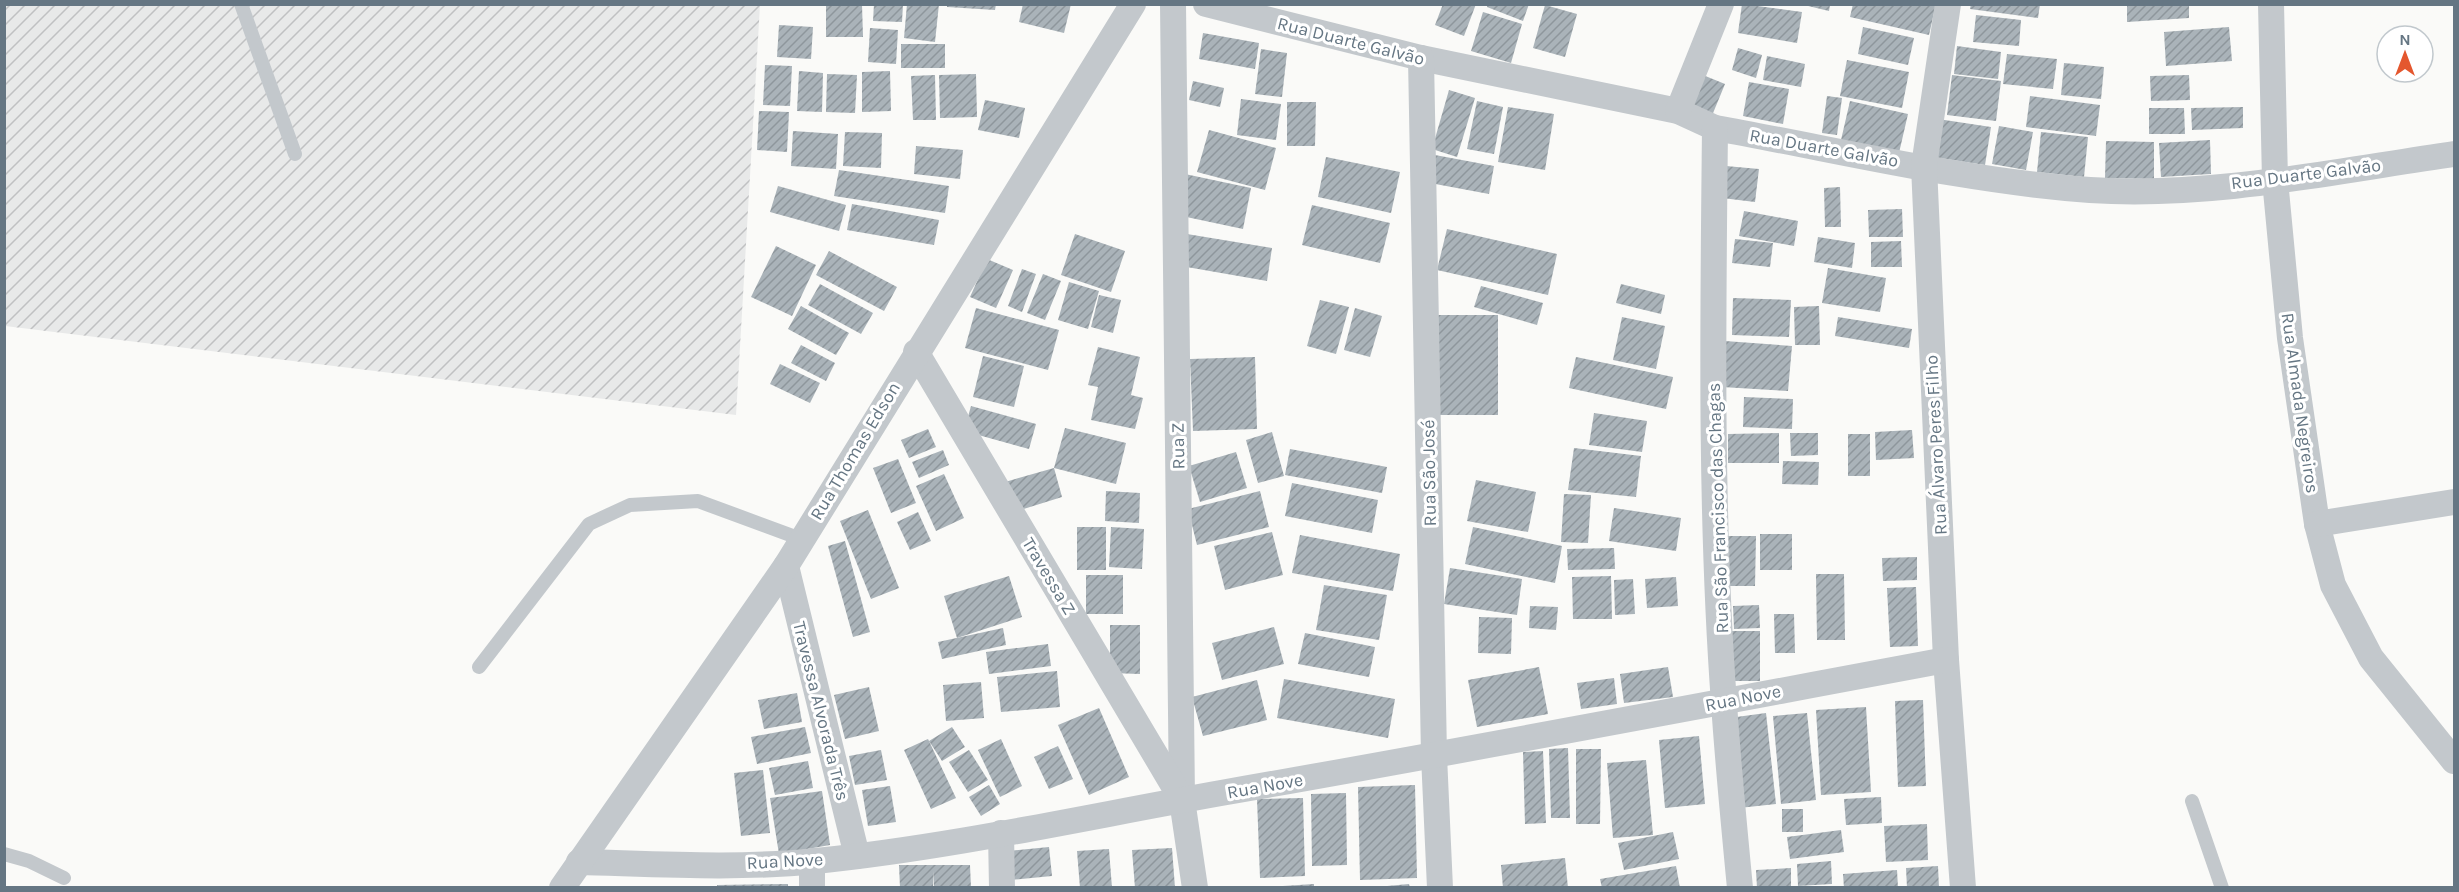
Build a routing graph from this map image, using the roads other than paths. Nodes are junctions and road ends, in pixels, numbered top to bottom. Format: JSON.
{"nodes":[{"id":1,"x":241,"y":4,"type":"edge"},
{"id":2,"x":1133,"y":4,"type":"edge"},
{"id":3,"x":1173,"y":4,"type":"edge"},
{"id":4,"x":1206,"y":4,"type":"edge"},
{"id":5,"x":1721,"y":4,"type":"edge"},
{"id":6,"x":1948,"y":4,"type":"edge"},
{"id":7,"x":2271,"y":4,"type":"edge"},
{"id":8,"x":1421,"y":58,"type":"junction"},
{"id":9,"x":1678,"y":111,"type":"junction"},
{"id":10,"x":1715,"y":128,"type":"junction"},
{"id":11,"x":295,"y":154,"type":"dead end"},
{"id":12,"x":2454,"y":154,"type":"edge"},
{"id":13,"x":1924,"y":166,"type":"junction"},
{"id":14,"x":2275,"y":180,"type":"junction"},
{"id":15,"x":916,"y":352,"type":"junction"},
{"id":16,"x":2454,"y":502,"type":"edge"},
{"id":17,"x":2317,"y":524,"type":"junction"},
{"id":18,"x":801,"y":540,"type":"junction"},
{"id":19,"x":786,"y":566,"type":"junction"},
{"id":20,"x":1946,"y":660,"type":"junction"},
{"id":21,"x":479,"y":667,"type":"dead end"},
{"id":22,"x":1724,"y":701,"type":"junction"},
{"id":23,"x":1434,"y":756,"type":"junction"},
{"id":24,"x":2454,"y":761,"type":"edge"},
{"id":25,"x":1182,"y":800,"type":"junction"},
{"id":26,"x":2192,"y":801,"type":"dead end"},
{"id":27,"x":1001,"y":833,"type":"junction"},
{"id":28,"x":4,"y":854,"type":"edge"},
{"id":29,"x":856,"y":856,"type":"junction"},
{"id":30,"x":812,"y":861,"type":"junction"},
{"id":31,"x":579,"y":862,"type":"junction"},
{"id":32,"x":64,"y":878,"type":"dead end"},
{"id":33,"x":562,"y":888,"type":"edge"},
{"id":34,"x":812,"y":888,"type":"edge"},
{"id":35,"x":1002,"y":888,"type":"edge"},
{"id":36,"x":1195,"y":888,"type":"edge"},
{"id":37,"x":1440,"y":888,"type":"edge"},
{"id":38,"x":1740,"y":888,"type":"edge"},
{"id":39,"x":1963,"y":888,"type":"edge"},
{"id":40,"x":2222,"y":888,"type":"edge"}],
"edges":[{"from":1,"to":11,"type":"lane"},
{"from":2,"to":15,"type":"street","name":"Rua Thomas Edson"},
{"from":3,"to":25,"type":"street","name":"Rua Z"},
{"from":4,"to":8,"type":"street","name":"Rua Duarte Galvão"},
{"from":5,"to":9,"type":"street"},
{"from":6,"to":13,"type":"street","name":"Rua Álvaro Peres Filho"},
{"from":7,"to":14,"type":"street","name":"Rua Almada Negreiros"},
{"from":8,"to":9,"type":"street","name":"Rua Duarte Galvão"},
{"from":8,"to":23,"type":"street","name":"Rua São José"},
{"from":9,"to":10,"type":"street","name":"Rua Duarte Galvão"},
{"from":10,"to":13,"type":"street","name":"Rua Duarte Galvão"},
{"from":10,"to":22,"type":"street","name":"Rua São Francisco das Chagas"},
{"from":12,"to":14,"type":"street","name":"Rua Duarte Galvão"},
{"from":13,"to":14,"type":"street","name":"Rua Duarte Galvão"},
{"from":13,"to":20,"type":"street","name":"Rua Álvaro Peres Filho"},
{"from":14,"to":17,"type":"street","name":"Rua Almada Negreiros"},
{"from":15,"to":18,"type":"street","name":"Rua Thomas Edson"},
{"from":15,"to":25,"type":"street","name":"Travessa Z"},
{"from":16,"to":17,"type":"street"},
{"from":17,"to":24,"type":"street","name":"Rua Almada Negreiros"},
{"from":18,"to":19,"type":"street","name":"Rua Thomas Edson"},
{"from":18,"to":21,"type":"lane"},
{"from":19,"to":29,"type":"street","name":"Travessa Alvorada Três"},
{"from":19,"to":31,"type":"street","name":"Rua Thomas Edson"},
{"from":20,"to":22,"type":"street","name":"Rua Nove"},
{"from":20,"to":39,"type":"street","name":"Rua Álvaro Peres Filho"},
{"from":22,"to":23,"type":"street","name":"Rua Nove"},
{"from":22,"to":38,"type":"street","name":"Rua São Francisco das Chagas"},
{"from":23,"to":25,"type":"street","name":"Rua Nove"},
{"from":23,"to":37,"type":"street","name":"Rua São José"},
{"from":25,"to":27,"type":"street","name":"Rua Nove"},
{"from":25,"to":36,"type":"street","name":"Rua Z"},
{"from":26,"to":40,"type":"lane"},
{"from":27,"to":29,"type":"street","name":"Rua Nove"},
{"from":27,"to":35,"type":"street"},
{"from":28,"to":32,"type":"lane"},
{"from":29,"to":30,"type":"street","name":"Rua Nove"},
{"from":30,"to":31,"type":"street","name":"Rua Nove"},
{"from":30,"to":34,"type":"street"},
{"from":31,"to":33,"type":"street","name":"Rua Thomas Edson"}]}
